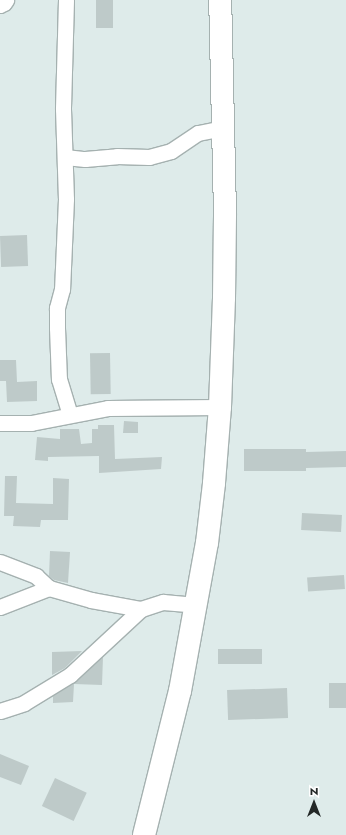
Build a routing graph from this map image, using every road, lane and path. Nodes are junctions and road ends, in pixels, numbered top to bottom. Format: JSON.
{"nodes":[{"id":1,"x":6,"y":0,"type":"edge"},
{"id":2,"x":66,"y":0,"type":"edge"},
{"id":3,"x":220,"y":0,"type":"edge"},
{"id":4,"x":0,"y":5,"type":"edge"},
{"id":5,"x":223,"y":128,"type":"junction"},
{"id":6,"x":65,"y":156,"type":"junction"},
{"id":7,"x":220,"y":407,"type":"junction"},
{"id":8,"x":70,"y":414,"type":"junction"},
{"id":9,"x":0,"y":423,"type":"edge"},
{"id":10,"x":0,"y":562,"type":"edge"},
{"id":11,"x":49,"y":588,"type":"junction"},
{"id":12,"x":196,"y":605,"type":"junction"},
{"id":13,"x":0,"y":607,"type":"edge"},
{"id":14,"x":141,"y":609,"type":"junction"},
{"id":15,"x":0,"y":711,"type":"edge"},
{"id":16,"x":144,"y":835,"type":"edge"}],
"edges":[{"from":1,"to":4,"type":"street"},
{"from":2,"to":6,"type":"street"},
{"from":3,"to":5,"type":"main road"},
{"from":5,"to":6,"type":"street"},
{"from":5,"to":7,"type":"main road"},
{"from":6,"to":8,"type":"street"},
{"from":7,"to":8,"type":"street"},
{"from":7,"to":12,"type":"main road"},
{"from":8,"to":9,"type":"street"},
{"from":10,"to":11,"type":"street"},
{"from":11,"to":13,"type":"street"},
{"from":11,"to":14,"type":"street"},
{"from":12,"to":14,"type":"street"},
{"from":12,"to":16,"type":"main road"},
{"from":14,"to":15,"type":"street"}]}
